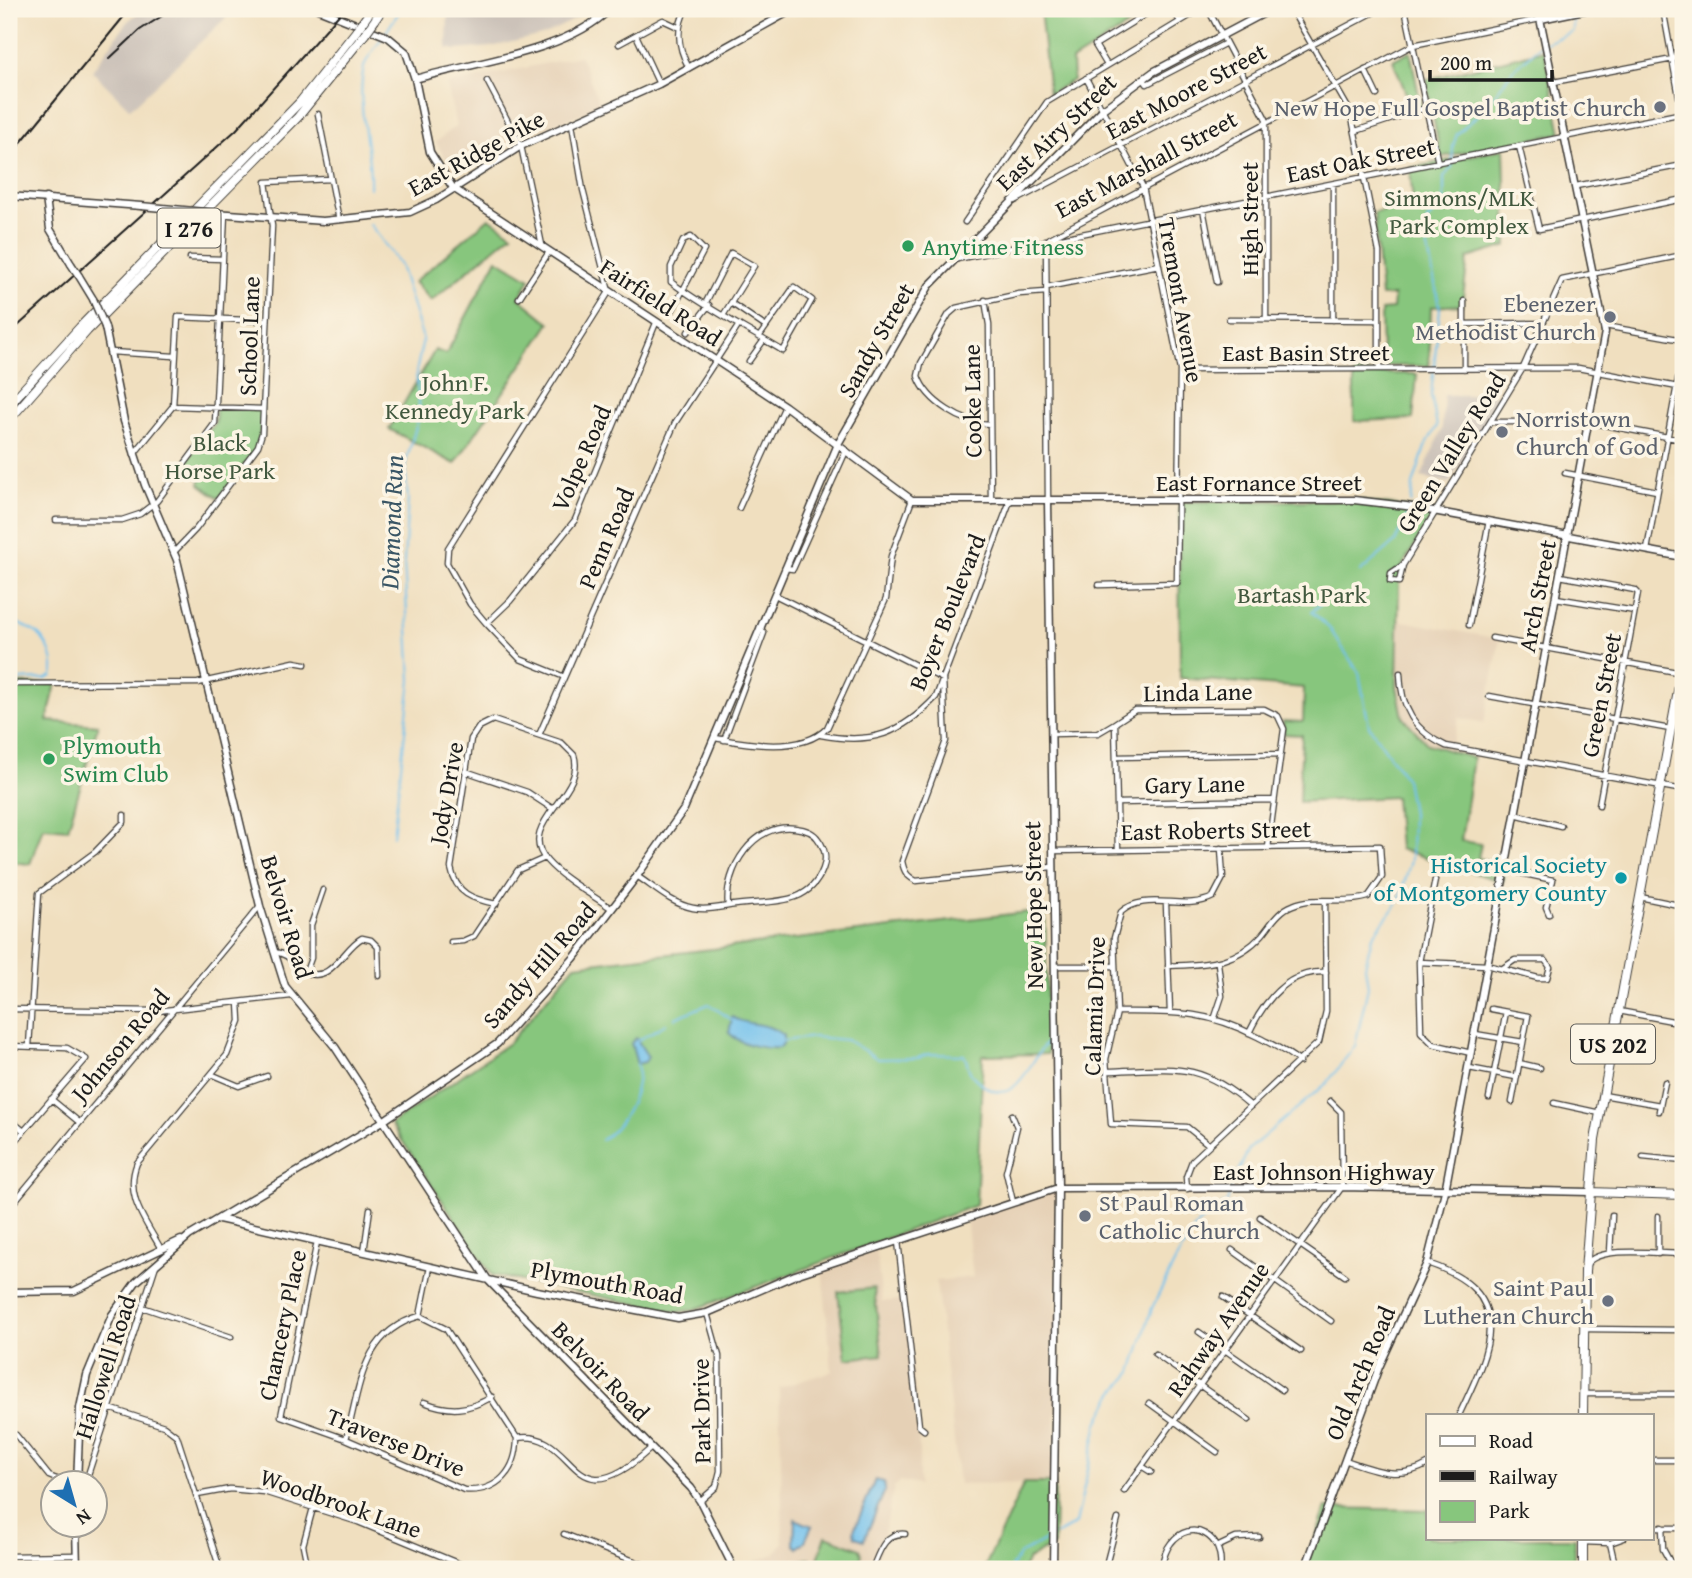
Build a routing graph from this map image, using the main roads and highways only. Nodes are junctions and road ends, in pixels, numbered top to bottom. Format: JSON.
{"nodes":[{"id":1,"x":382,"y":9,"type":"edge"},
{"id":2,"x":371,"y":15,"type":"edge"},
{"id":3,"x":361,"y":32,"type":"junction"},
{"id":4,"x":9,"y":405,"type":"edge"},
{"id":5,"x":9,"y":420,"type":"edge"},
{"id":6,"x":1683,"y":670,"type":"edge"},
{"id":7,"x":1679,"y":710,"type":"edge"},
{"id":8,"x":1590,"y":1192,"type":"junction"},
{"id":9,"x":1683,"y":1195,"type":"edge"},
{"id":10,"x":1583,"y":1414,"type":"edge"},
{"id":11,"x":1583,"y":1540,"type":"edge"},
{"id":12,"x":1583,"y":1569,"type":"edge"}],
"edges":[{"from":1,"to":2,"type":"highway","number":"I 276"},
{"from":2,"to":3,"type":"highway","number":"I 276","bridge":true},
{"from":3,"to":4,"type":"highway","number":"I 276"},
{"from":3,"to":5,"type":"highway","number":"I 276"},
{"from":6,"to":7,"type":"highway","number":"US 202"},
{"from":7,"to":8,"type":"highway","number":"US 202"},
{"from":8,"to":9,"type":"highway"},
{"from":8,"to":10,"type":"highway","number":"US 202"},
{"from":11,"to":12,"type":"highway"}]}
